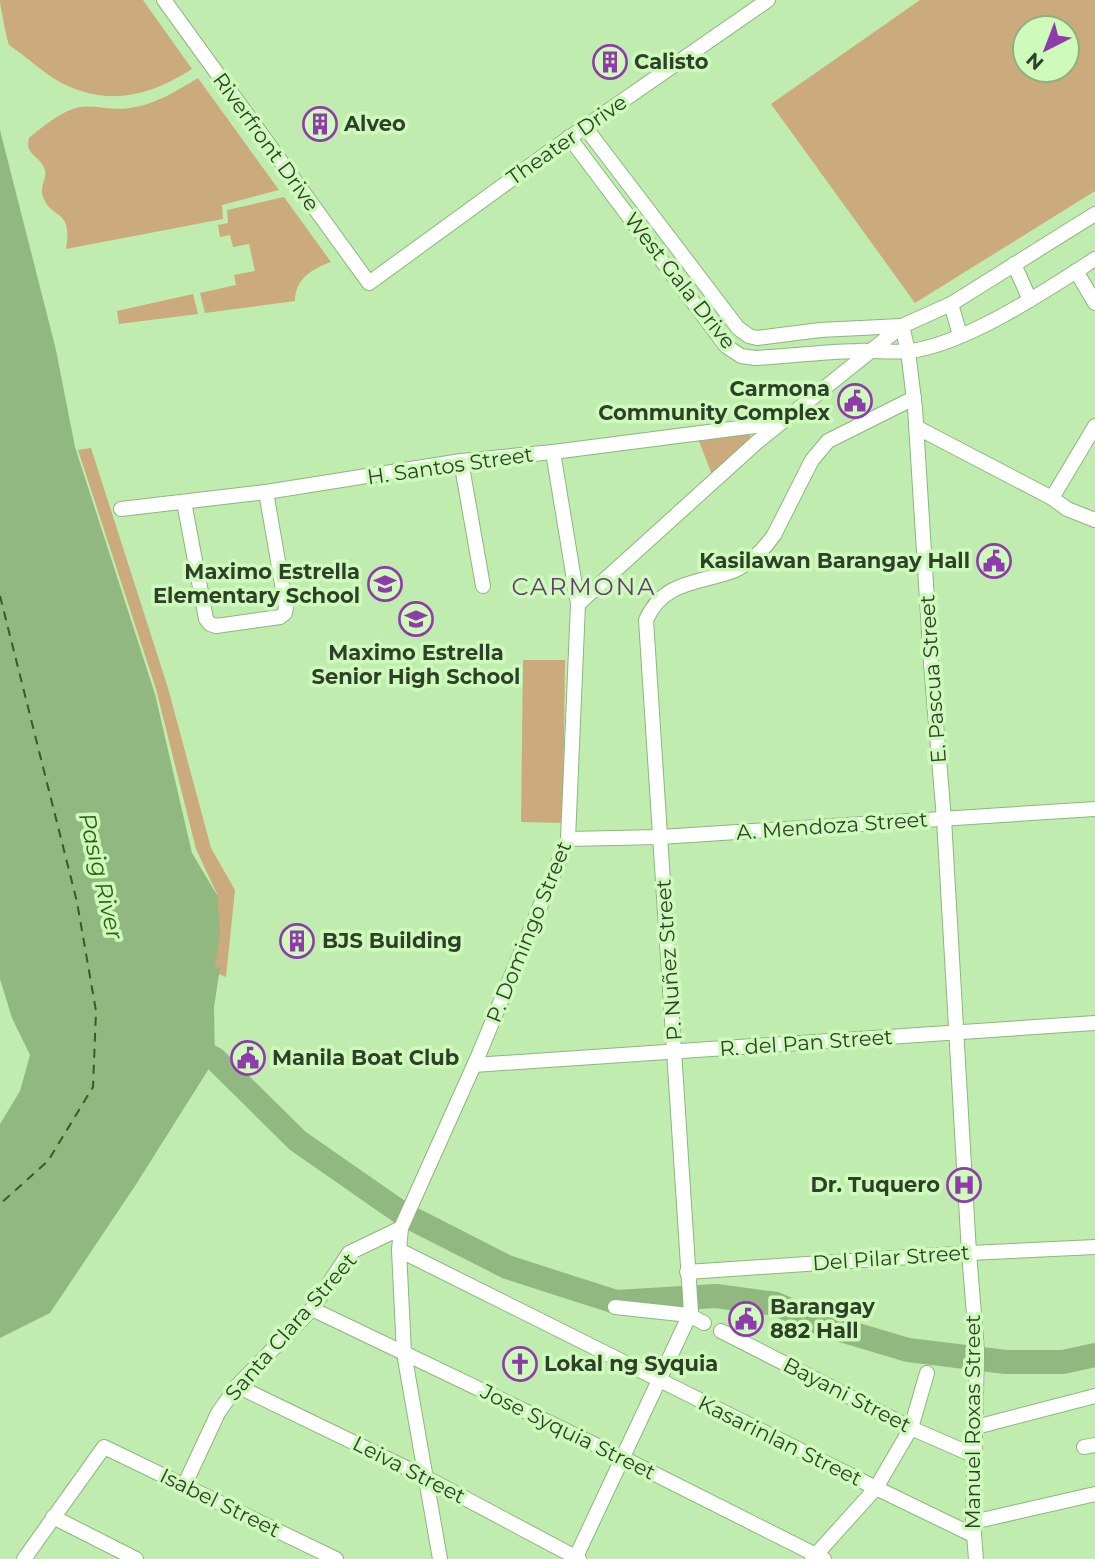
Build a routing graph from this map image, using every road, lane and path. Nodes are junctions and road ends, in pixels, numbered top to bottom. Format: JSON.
{"nodes":[{"id":1,"x":164,"y":0,"type":"edge"},
{"id":2,"x":768,"y":0,"type":"edge"},
{"id":3,"x":585,"y":127,"type":"junction"},
{"id":4,"x":569,"y":137,"type":"junction"},
{"id":5,"x":1095,"y":215,"type":"edge"},
{"id":6,"x":662,"y":228,"type":"junction"},
{"id":7,"x":646,"y":239,"type":"junction"},
{"id":8,"x":1095,"y":259,"type":"edge"},
{"id":9,"x":1014,"y":264,"type":"junction"},
{"id":10,"x":691,"y":266,"type":"junction"},
{"id":11,"x":1076,"y":271,"type":"junction"},
{"id":12,"x":676,"y":278,"type":"junction"},
{"id":13,"x":369,"y":283,"type":"joint"},
{"id":14,"x":1030,"y":300,"type":"junction"},
{"id":15,"x":1095,"y":303,"type":"edge"},
{"id":16,"x":951,"y":304,"type":"junction"},
{"id":17,"x":902,"y":326,"type":"junction"},
{"id":18,"x":960,"y":335,"type":"junction"},
{"id":19,"x":872,"y":351,"type":"junction"},
{"id":20,"x":908,"y":351,"type":"junction"},
{"id":21,"x":915,"y":403,"type":"junction"},
{"id":22,"x":779,"y":424,"type":"junction"},
{"id":23,"x":1095,"y":426,"type":"edge"},
{"id":24,"x":916,"y":427,"type":"junction"},
{"id":25,"x":553,"y":452,"type":"junction"},
{"id":26,"x":461,"y":461,"type":"junction"},
{"id":27,"x":265,"y":492,"type":"junction"},
{"id":28,"x":1052,"y":498,"type":"junction"},
{"id":29,"x":184,"y":502,"type":"junction"},
{"id":30,"x":121,"y":509,"type":"dead end"},
{"id":31,"x":1095,"y":520,"type":"edge"},
{"id":32,"x":483,"y":586,"type":"dead end"},
{"id":33,"x":578,"y":604,"type":"junction"},
{"id":34,"x":1095,"y":809,"type":"edge"},
{"id":35,"x":944,"y":818,"type":"junction"},
{"id":36,"x":660,"y":836,"type":"junction"},
{"id":37,"x":568,"y":839,"type":"junction"},
{"id":38,"x":1095,"y":1023,"type":"edge"},
{"id":39,"x":957,"y":1033,"type":"junction"},
{"id":40,"x":675,"y":1052,"type":"junction"},
{"id":41,"x":474,"y":1065,"type":"junction"},
{"id":42,"x":405,"y":1221,"type":"junction"},
{"id":43,"x":1095,"y":1247,"type":"edge"},
{"id":44,"x":399,"y":1250,"type":"junction"},
{"id":45,"x":969,"y":1253,"type":"junction"},
{"id":46,"x":687,"y":1272,"type":"junction"},
{"id":47,"x":614,"y":1307,"type":"dead end"},
{"id":48,"x":312,"y":1309,"type":"junction"},
{"id":49,"x":690,"y":1314,"type":"junction"},
{"id":50,"x":704,"y":1323,"type":"dead end"},
{"id":51,"x":721,"y":1331,"type":"dead end"},
{"id":52,"x":404,"y":1353,"type":"junction"},
{"id":53,"x":927,"y":1373,"type":"dead end"},
{"id":54,"x":659,"y":1381,"type":"junction"},
{"id":55,"x":237,"y":1386,"type":"junction"},
{"id":56,"x":1095,"y":1396,"type":"edge"},
{"id":57,"x":976,"y":1427,"type":"junction"},
{"id":58,"x":911,"y":1428,"type":"junction"},
{"id":59,"x":975,"y":1456,"type":"junction"},
{"id":60,"x":623,"y":1458,"type":"junction"},
{"id":61,"x":425,"y":1477,"type":"junction"},
{"id":62,"x":184,"y":1486,"type":"junction"},
{"id":63,"x":876,"y":1488,"type":"junction"},
{"id":64,"x":1095,"y":1494,"type":"edge"},
{"id":65,"x":53,"y":1517,"type":"junction"},
{"id":66,"x":973,"y":1528,"type":"junction"},
{"id":67,"x":577,"y":1558,"type":"edge"},
{"id":68,"x":817,"y":1558,"type":"edge"},
{"id":69,"x":24,"y":1559,"type":"edge"},
{"id":70,"x":136,"y":1559,"type":"edge"},
{"id":71,"x":335,"y":1559,"type":"edge"},
{"id":72,"x":440,"y":1559,"type":"edge"},
{"id":73,"x":976,"y":1559,"type":"edge"}],
"edges":[{"from":1,"to":13,"type":"street","name":"Riverfront Drive"},
{"from":2,"to":3,"type":"street","name":"Theater Drive"},
{"from":3,"to":4,"type":"street","name":"Theater Drive"},
{"from":3,"to":6,"type":"street","name":"West Gala Drive"},
{"from":4,"to":7,"type":"street","name":"West Gala Drive"},
{"from":4,"to":13,"type":"street","name":"Theater Drive"},
{"from":5,"to":9,"type":"street"},
{"from":6,"to":7,"type":"street"},
{"from":6,"to":10,"type":"street","name":"West Gala Drive"},
{"from":7,"to":12,"type":"street","name":"West Gala Drive"},
{"from":8,"to":11,"type":"street","name":"West Gala Drive"},
{"from":9,"to":14,"type":"street"},
{"from":9,"to":16,"type":"street"},
{"from":10,"to":12,"type":"street"},
{"from":10,"to":17,"type":"street","name":"West Gala Drive"},
{"from":11,"to":14,"type":"street","name":"West Gala Drive"},
{"from":11,"to":15,"type":"street"},
{"from":12,"to":19,"type":"street","name":"West Gala Drive"},
{"from":14,"to":18,"type":"street","name":"West Gala Drive"},
{"from":16,"to":17,"type":"street"},
{"from":16,"to":18,"type":"street"},
{"from":17,"to":19,"type":"street"},
{"from":17,"to":20,"type":"street","name":"E. Pascua Street"},
{"from":18,"to":20,"type":"street","name":"West Gala Drive"},
{"from":19,"to":20,"type":"street","name":"West Gala Drive"},
{"from":19,"to":22,"type":"street"},
{"from":20,"to":21,"type":"street","name":"E. Pascua Street"},
{"from":21,"to":24,"type":"street","name":"E. Pascua Street"},
{"from":21,"to":36,"type":"street","name":"P. Nuñez Street"},
{"from":22,"to":25,"type":"street","name":"H. Santos Street"},
{"from":22,"to":33,"type":"street"},
{"from":23,"to":28,"type":"street"},
{"from":24,"to":28,"type":"street"},
{"from":24,"to":35,"type":"street","name":"E. Pascua Street"},
{"from":25,"to":26,"type":"street","name":"H. Santos Street"},
{"from":25,"to":33,"type":"street","name":"P. Domingo Street"},
{"from":26,"to":27,"type":"street","name":"H. Santos Street"},
{"from":26,"to":32,"type":"street"},
{"from":27,"to":29,"type":"street","name":"H. Santos Street"},
{"from":27,"to":29,"type":"street"},
{"from":28,"to":31,"type":"street"},
{"from":29,"to":30,"type":"street","name":"H. Santos Street"},
{"from":33,"to":37,"type":"street","name":"P. Domingo Street"},
{"from":34,"to":35,"type":"street","name":"A. Mendoza Street"},
{"from":35,"to":36,"type":"street","name":"A. Mendoza Street"},
{"from":35,"to":39,"type":"street","name":"E. Pascua Street"},
{"from":36,"to":37,"type":"street","name":"A. Mendoza Street"},
{"from":36,"to":40,"type":"street","name":"P. Nuñez Street"},
{"from":37,"to":41,"type":"street","name":"P. Domingo Street"},
{"from":38,"to":39,"type":"street","name":"R. del Pan Street"},
{"from":39,"to":40,"type":"street","name":"R. del Pan Street"},
{"from":39,"to":45,"type":"street","name":"Manuel Roxas Street"},
{"from":40,"to":41,"type":"street","name":"R. del Pan Street"},
{"from":40,"to":46,"type":"street","name":"P. Nuñez Street"},
{"from":41,"to":42,"type":"street","name":"P. Domingo Street"},
{"from":42,"to":44,"type":"street","name":"P. Domingo Street"},
{"from":42,"to":48,"type":"street","name":"Santa Clara Street"},
{"from":43,"to":45,"type":"street","name":"Del Pilar Street"},
{"from":44,"to":52,"type":"street","name":"P. Domingo Street"},
{"from":44,"to":54,"type":"street","name":"Kasarinlan Street"},
{"from":45,"to":46,"type":"street","name":"Del Pilar Street"},
{"from":45,"to":57,"type":"street","name":"Manuel Roxas Street"},
{"from":46,"to":49,"type":"street","name":"P. Nuñez Street"},
{"from":47,"to":49,"type":"street"},
{"from":48,"to":52,"type":"street","name":"Jose Syquia Street"},
{"from":48,"to":55,"type":"street","name":"Santa Clara Street"},
{"from":49,"to":50,"type":"street"},
{"from":49,"to":54,"type":"street"},
{"from":51,"to":58,"type":"street","name":"Bayani Street"},
{"from":52,"to":60,"type":"street","name":"Jose Syquia Street"},
{"from":52,"to":61,"type":"street","name":"P. Domingo Street"},
{"from":53,"to":58,"type":"street"},
{"from":54,"to":60,"type":"street"},
{"from":54,"to":63,"type":"street","name":"Kasarinlan Street"},
{"from":55,"to":61,"type":"street","name":"Leiva Street"},
{"from":55,"to":62,"type":"street","name":"Santa Clara Street"},
{"from":56,"to":57,"type":"street"},
{"from":57,"to":59,"type":"street","name":"Manuel Roxas Street"},
{"from":58,"to":59,"type":"street","name":"Bayani Street"},
{"from":58,"to":63,"type":"street"},
{"from":59,"to":66,"type":"street","name":"Manuel Roxas Street"},
{"from":60,"to":67,"type":"street"},
{"from":60,"to":68,"type":"street","name":"Jose Syquia Street"},
{"from":61,"to":67,"type":"street","name":"Leiva Street"},
{"from":61,"to":72,"type":"street","name":"P. Domingo Street"},
{"from":62,"to":65,"type":"street","name":"Isabel Street"},
{"from":62,"to":71,"type":"street","name":"Isabel Street"},
{"from":63,"to":66,"type":"street","name":"Kasarinlan Street"},
{"from":63,"to":68,"type":"street"},
{"from":64,"to":66,"type":"street"},
{"from":65,"to":69,"type":"street"},
{"from":65,"to":70,"type":"street"},
{"from":66,"to":73,"type":"street","name":"Manuel Roxas Street"}]}
